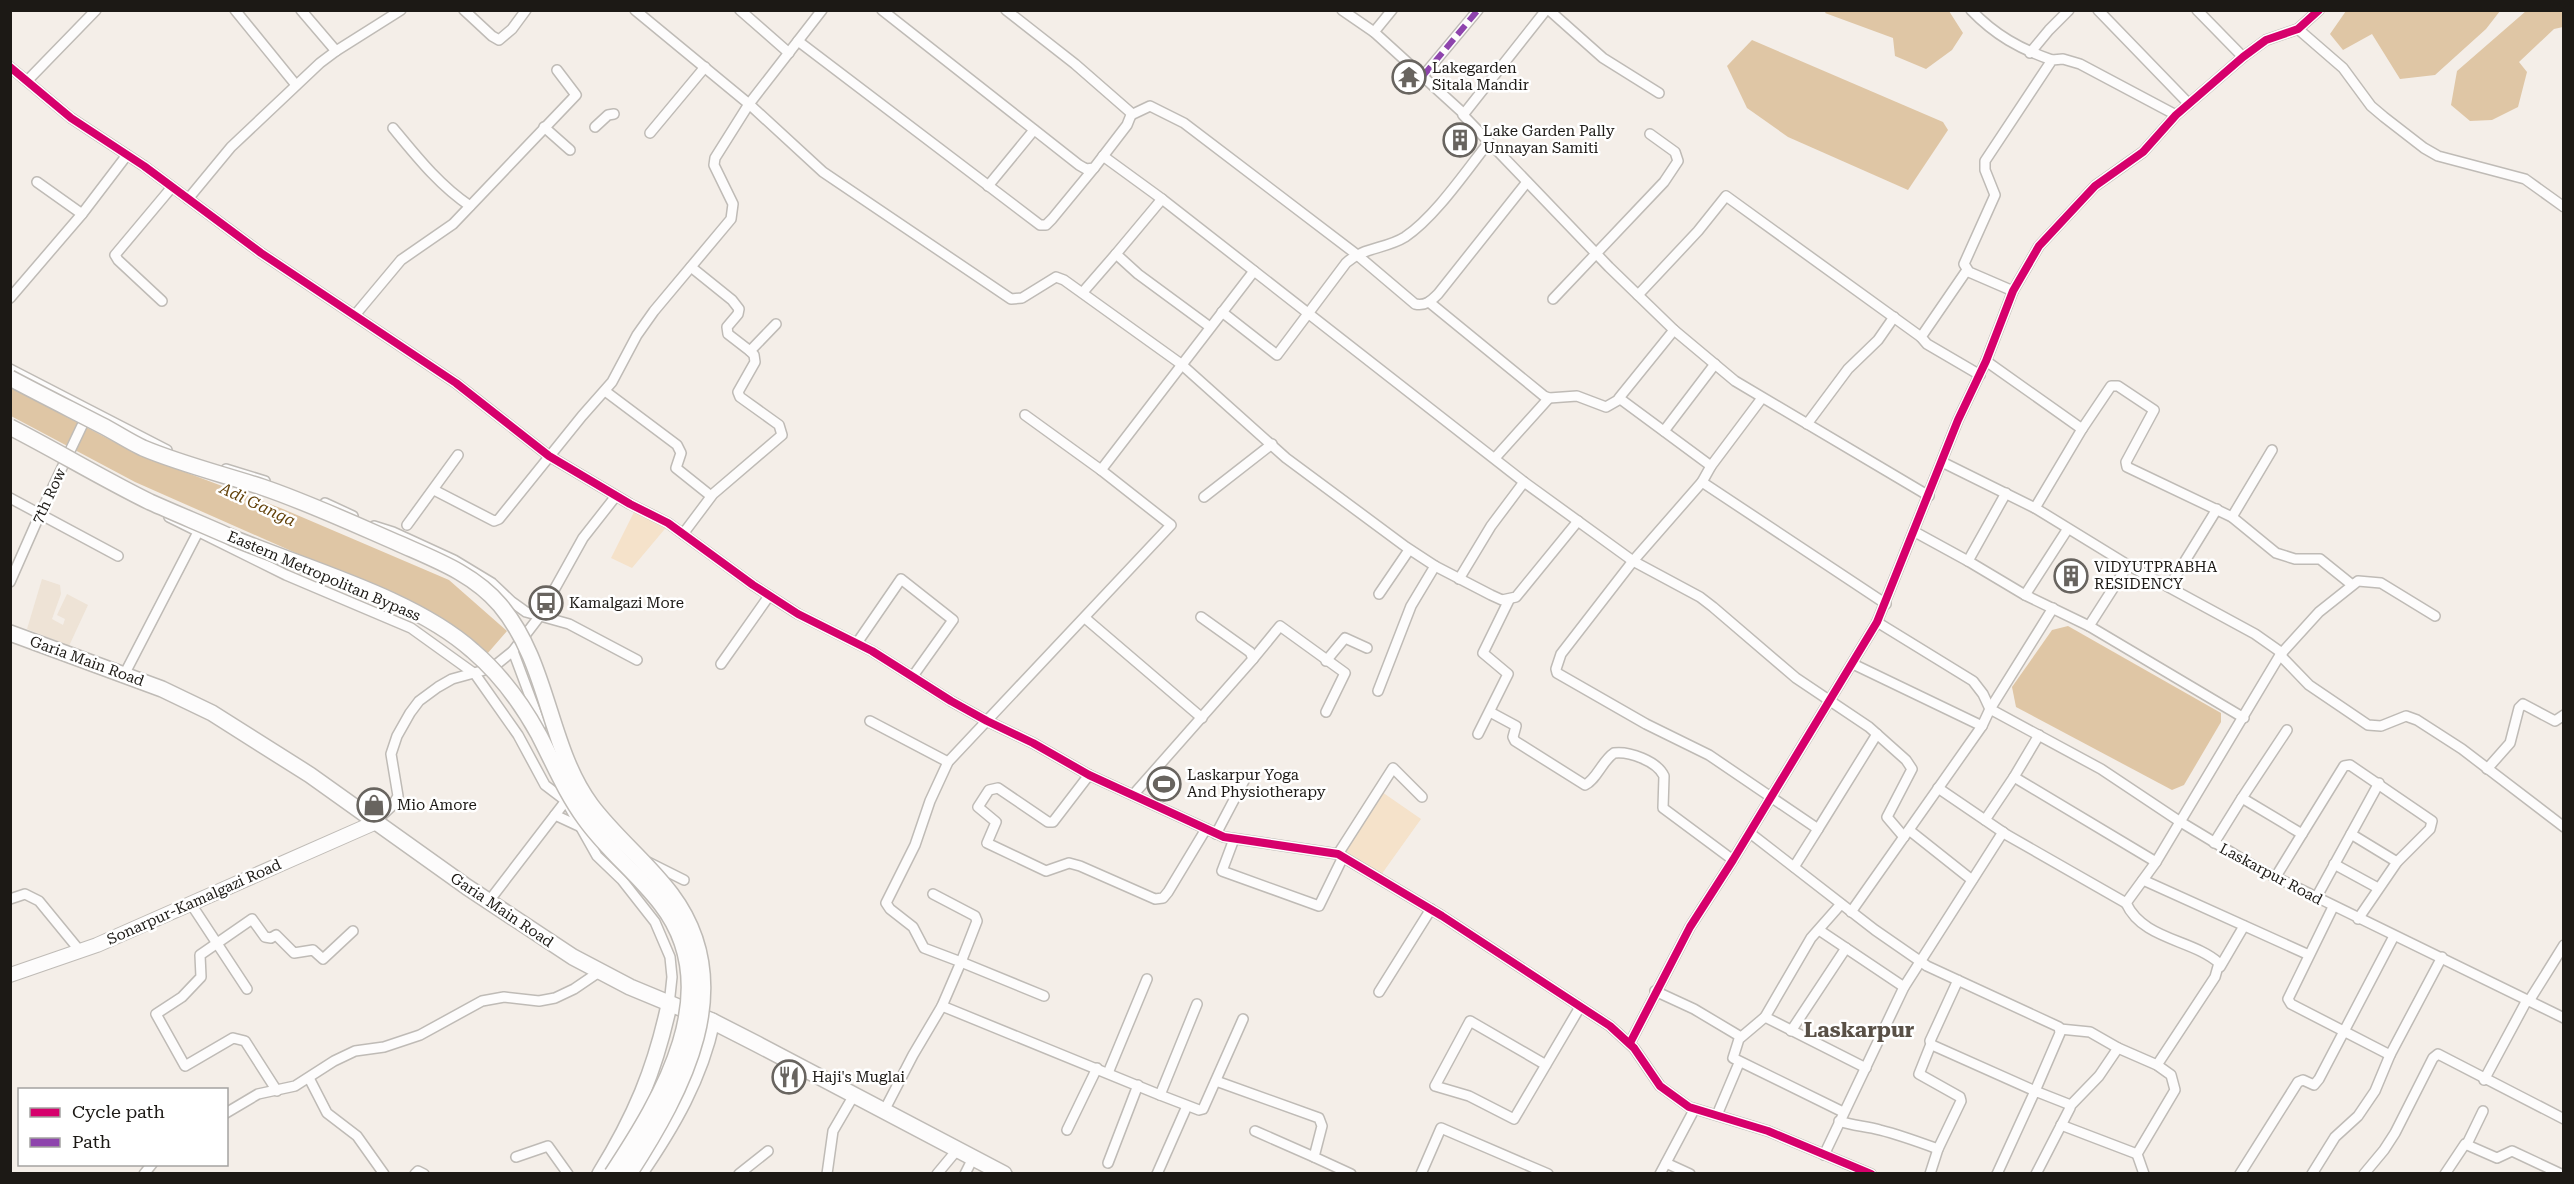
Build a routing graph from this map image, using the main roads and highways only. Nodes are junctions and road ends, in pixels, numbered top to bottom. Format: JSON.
{"nodes":[{"id":1,"x":10,"y":378,"type":"edge"},
{"id":2,"x":10,"y":427,"type":"edge"},
{"id":3,"x":10,"y":633,"type":"edge"},
{"id":4,"x":374,"y":823,"type":"junction"},
{"id":5,"x":10,"y":975,"type":"edge"},
{"id":6,"x":669,"y":1005,"type":"junction"},
{"id":7,"x":712,"y":1021,"type":"junction"},
{"id":8,"x":600,"y":1173,"type":"edge"},
{"id":9,"x":612,"y":1173,"type":"edge"},
{"id":10,"x":629,"y":1173,"type":"edge"},
{"id":11,"x":639,"y":1173,"type":"edge"},
{"id":12,"x":1004,"y":1173,"type":"edge"}],
"edges":[{"from":1,"to":10,"type":"main road","bridge":true},
{"from":2,"to":9,"type":"main road","name":"Eastern Metropolitan Bypass","bridge":true},
{"from":3,"to":4,"type":"main road","name":"Garia Main Road"},
{"from":4,"to":5,"type":"main road","name":"Sonarpur-Kamalgazi Road"},
{"from":4,"to":6,"type":"main road","name":"Garia Main Road"},
{"from":6,"to":7,"type":"main road","name":"Garia Main Road"},
{"from":6,"to":8,"type":"main road"},
{"from":7,"to":11,"type":"main road"},
{"from":7,"to":12,"type":"main road","name":"Garia Main Road"}]}
